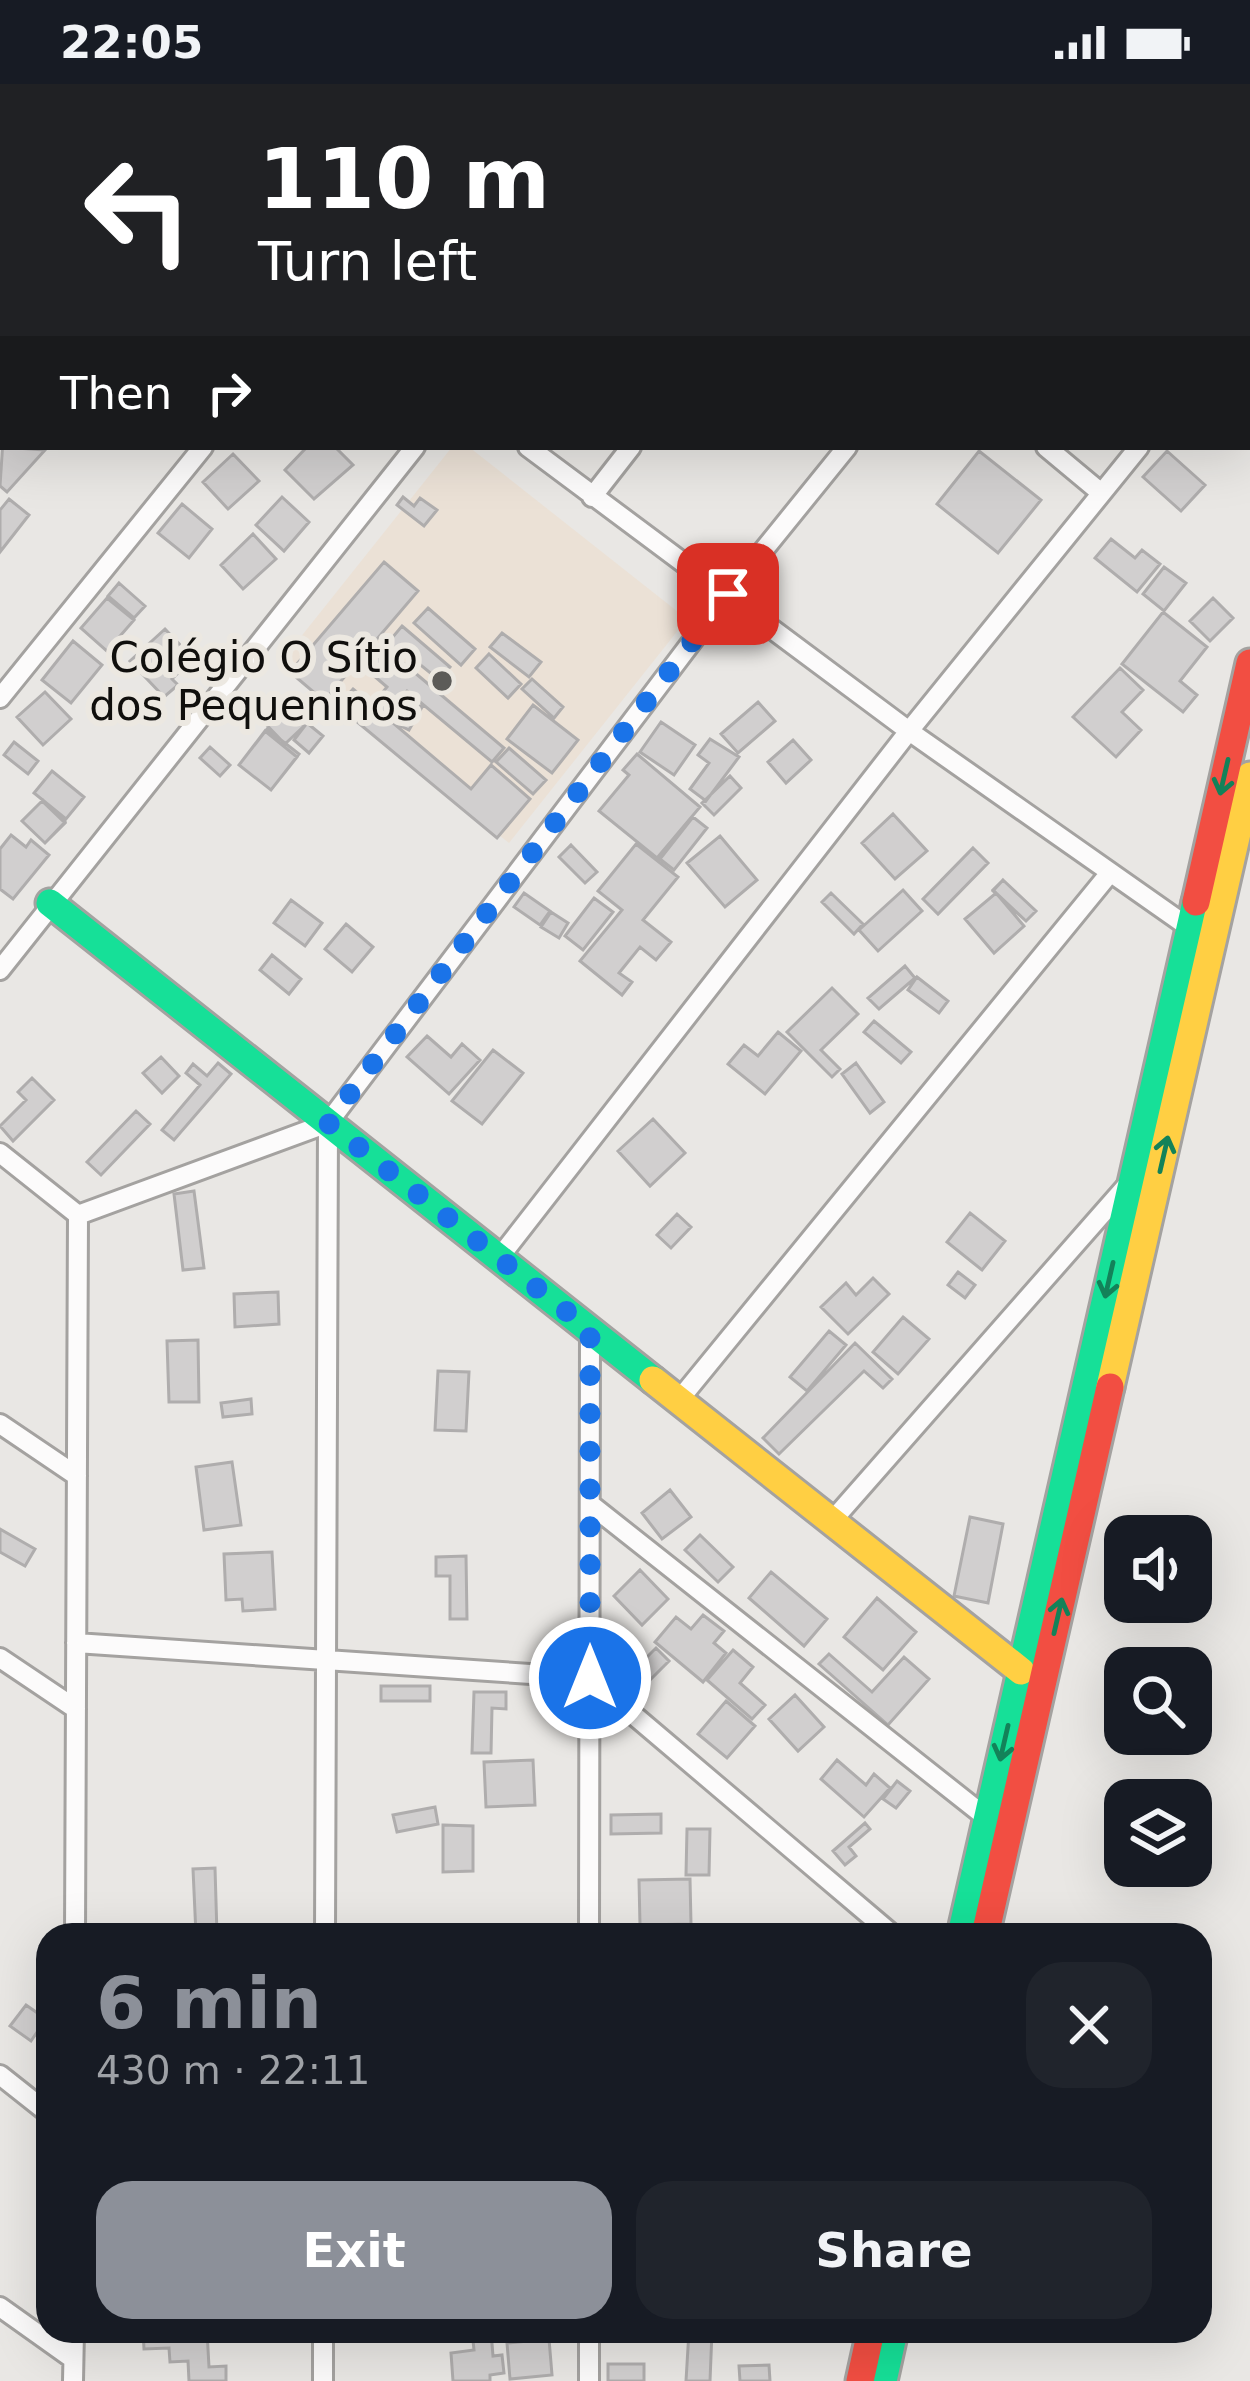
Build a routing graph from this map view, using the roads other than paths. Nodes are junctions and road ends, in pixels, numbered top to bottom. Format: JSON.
{"nodes":[{"id":1,"x":201,"y":450,"type":"edge"},
{"id":2,"x":413,"y":450,"type":"edge"},
{"id":3,"x":532,"y":450,"type":"edge"},
{"id":4,"x":630,"y":450,"type":"edge"},
{"id":5,"x":845,"y":450,"type":"edge"},
{"id":6,"x":1050,"y":450,"type":"edge"},
{"id":7,"x":1136,"y":450,"type":"edge"},
{"id":8,"x":1100,"y":492,"type":"junction"},
{"id":9,"x":592,"y":496,"type":"junction"},
{"id":10,"x":728,"y":594,"type":"junction"},
{"id":11,"x":1250,"y":663,"type":"edge"},
{"id":12,"x":0,"y":698,"type":"edge"},
{"id":13,"x":909,"y":731,"type":"junction"},
{"id":14,"x":1250,"y":776,"type":"edge"},
{"id":15,"x":1109,"y":874,"type":"junction"},
{"id":16,"x":50,"y":903,"type":"junction"},
{"id":17,"x":1201,"y":935,"type":"junction"},
{"id":18,"x":0,"y":970,"type":"edge"},
{"id":19,"x":328,"y":1123,"type":"junction"},
{"id":20,"x":0,"y":1153,"type":"edge"},
{"id":21,"x":1132,"y":1179,"type":"junction"},
{"id":22,"x":78,"y":1215,"type":"junction"},
{"id":23,"x":499,"y":1258,"type":"junction"},
{"id":24,"x":590,"y":1330,"type":"junction"},
{"id":25,"x":679,"y":1400,"type":"junction"},
{"id":26,"x":0,"y":1424,"type":"edge"},
{"id":27,"x":77,"y":1476,"type":"junction"},
{"id":28,"x":590,"y":1504,"type":"junction"},
{"id":29,"x":832,"y":1521,"type":"junction"},
{"id":30,"x":76,"y":1643,"type":"junction"},
{"id":31,"x":0,"y":1658,"type":"edge"},
{"id":32,"x":326,"y":1660,"type":"junction"},
{"id":33,"x":1021,"y":1671,"type":"junction"},
{"id":34,"x":590,"y":1678,"type":"junction"},
{"id":35,"x":76,"y":1709,"type":"junction"},
{"id":36,"x":987,"y":1818,"type":"junction"},
{"id":37,"x":75,"y":1923,"type":"edge"},
{"id":38,"x":325,"y":1923,"type":"edge"},
{"id":39,"x":590,"y":1923,"type":"edge"},
{"id":40,"x":879,"y":1923,"type":"edge"},
{"id":41,"x":964,"y":1923,"type":"edge"},
{"id":42,"x":988,"y":1923,"type":"edge"},
{"id":43,"x":0,"y":2074,"type":"edge"},
{"id":44,"x":36,"y":2103,"type":"edge"},
{"id":45,"x":0,"y":2307,"type":"edge"},
{"id":46,"x":36,"y":2333,"type":"edge"},
{"id":47,"x":50,"y":2343,"type":"edge"},
{"id":48,"x":74,"y":2343,"type":"edge"},
{"id":49,"x":323,"y":2343,"type":"edge"},
{"id":50,"x":589,"y":2343,"type":"edge"},
{"id":51,"x":869,"y":2343,"type":"edge"},
{"id":52,"x":891,"y":2343,"type":"edge"},
{"id":53,"x":74,"y":2360,"type":"junction"},
{"id":54,"x":74,"y":2381,"type":"edge"},
{"id":55,"x":323,"y":2381,"type":"edge"},
{"id":56,"x":589,"y":2381,"type":"edge"},
{"id":57,"x":860,"y":2381,"type":"edge"},
{"id":58,"x":883,"y":2381,"type":"edge"}],
"edges":[{"from":1,"to":12,"type":"street"},
{"from":2,"to":16,"type":"street"},
{"from":3,"to":9,"type":"street"},
{"from":4,"to":9,"type":"street"},
{"from":5,"to":10,"type":"street"},
{"from":6,"to":8,"type":"street"},
{"from":7,"to":8,"type":"street"},
{"from":8,"to":13,"type":"street"},
{"from":9,"to":10,"type":"street"},
{"from":10,"to":13,"type":"street"},
{"from":10,"to":19,"type":"street"},
{"from":11,"to":17,"type":"street","one_way":true},
{"from":13,"to":15,"type":"street"},
{"from":13,"to":23,"type":"street"},
{"from":14,"to":17,"type":"street"},
{"from":15,"to":17,"type":"street"},
{"from":15,"to":25,"type":"street"},
{"from":16,"to":18,"type":"street"},
{"from":16,"to":19,"type":"street"},
{"from":17,"to":21,"type":"street"},
{"from":42,"to":17,"type":"street","one_way":true},
{"from":19,"to":22,"type":"street"},
{"from":19,"to":23,"type":"street"},
{"from":19,"to":32,"type":"street"},
{"from":20,"to":22,"type":"street"},
{"from":21,"to":29,"type":"street"},
{"from":21,"to":33,"type":"street","one_way":true},
{"from":22,"to":27,"type":"street"},
{"from":23,"to":24,"type":"street"},
{"from":24,"to":25,"type":"street"},
{"from":24,"to":28,"type":"street"},
{"from":25,"to":29,"type":"street"},
{"from":26,"to":27,"type":"street"},
{"from":27,"to":30,"type":"street"},
{"from":28,"to":34,"type":"street"},
{"from":28,"to":36,"type":"street"},
{"from":29,"to":33,"type":"street"},
{"from":30,"to":32,"type":"street"},
{"from":30,"to":35,"type":"street"},
{"from":31,"to":35,"type":"street"},
{"from":32,"to":34,"type":"street"},
{"from":32,"to":38,"type":"street"},
{"from":33,"to":36,"type":"street","one_way":true},
{"from":34,"to":39,"type":"street"},
{"from":34,"to":40,"type":"street"},
{"from":35,"to":37,"type":"street"},
{"from":36,"to":41,"type":"street"},
{"from":43,"to":44,"type":"street"},
{"from":45,"to":46,"type":"street"},
{"from":47,"to":53,"type":"street"},
{"from":48,"to":53,"type":"street"},
{"from":49,"to":55,"type":"street"},
{"from":50,"to":56,"type":"street"},
{"from":51,"to":57,"type":"street"},
{"from":52,"to":58,"type":"street"},
{"from":53,"to":54,"type":"street"}]}
